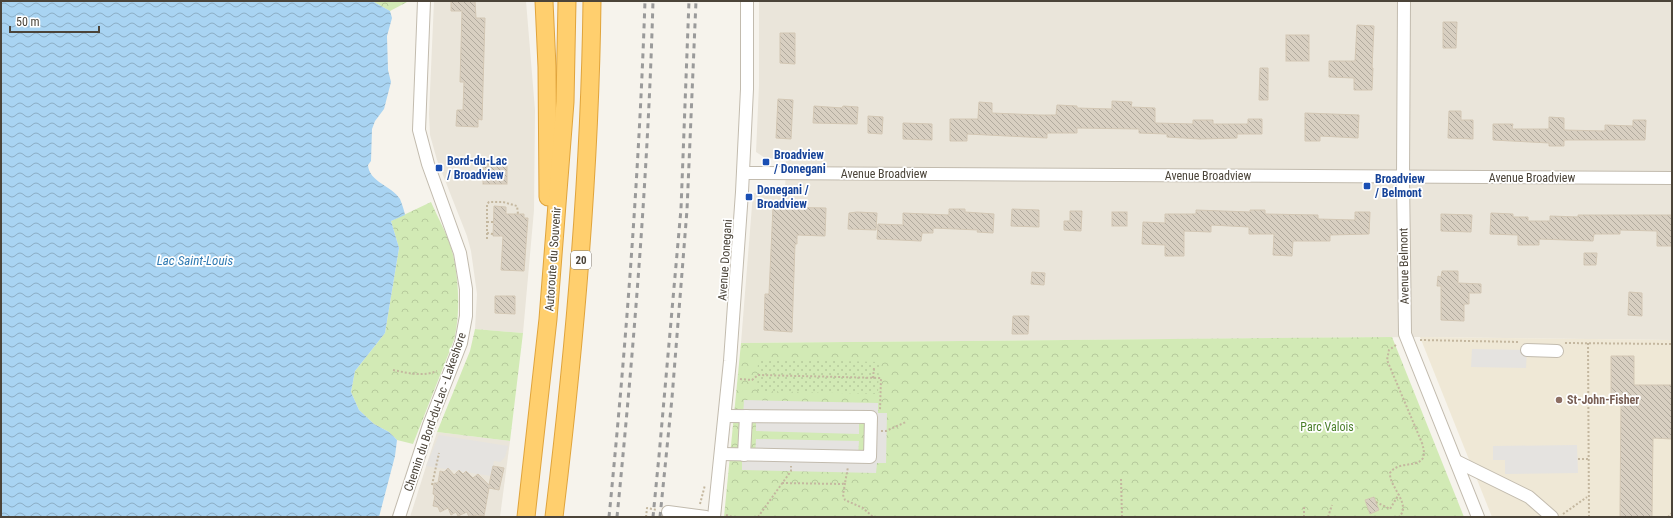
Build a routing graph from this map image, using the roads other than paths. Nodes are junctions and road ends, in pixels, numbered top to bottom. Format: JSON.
{"nodes":[{"id":1,"x":424,"y":1,"type":"edge"},
{"id":2,"x":544,"y":1,"type":"edge"},
{"id":3,"x":567,"y":1,"type":"edge"},
{"id":4,"x":592,"y":1,"type":"edge"},
{"id":5,"x":747,"y":1,"type":"edge"},
{"id":6,"x":1404,"y":1,"type":"edge"},
{"id":7,"x":743,"y":173,"type":"junction"},
{"id":8,"x":1403,"y":177,"type":"junction"},
{"id":9,"x":1672,"y":178,"type":"edge"},
{"id":10,"x":548,"y":319,"type":"junction"},
{"id":11,"x":1527,"y":350,"type":"dead end"},
{"id":12,"x":1557,"y":351,"type":"dead end"},
{"id":13,"x":725,"y":416,"type":"junction"},
{"id":14,"x":746,"y":416,"type":"junction"},
{"id":15,"x":721,"y":454,"type":"junction"},
{"id":16,"x":744,"y":455,"type":"junction"},
{"id":17,"x":1456,"y":461,"type":"junction"},
{"id":18,"x":664,"y":511,"type":"road end"},
{"id":19,"x":703,"y":512,"type":"edge"},
{"id":20,"x":718,"y":516,"type":"edge"},
{"id":21,"x":399,"y":517,"type":"edge"},
{"id":22,"x":526,"y":517,"type":"edge"},
{"id":23,"x":554,"y":517,"type":"edge"},
{"id":24,"x":1478,"y":517,"type":"edge"},
{"id":25,"x":1552,"y":517,"type":"edge"}],
"edges":[{"from":1,"to":21,"type":"street","name":"Chemin du Bord-du-Lac - Lakeshore"},
{"from":2,"to":10,"type":"highway"},
{"from":3,"to":10,"type":"highway","name":"Autoroute du Souvenir","number":"20"},
{"from":4,"to":23,"type":"highway","number":"20"},
{"from":5,"to":7,"type":"street","name":"Avenue Donegani"},
{"from":6,"to":8,"type":"street","name":"Avenue Belmont"},
{"from":7,"to":8,"type":"street","name":"Avenue Broadview"},
{"from":7,"to":13,"type":"street","name":"Avenue Donegani"},
{"from":8,"to":9,"type":"street","name":"Avenue Broadview"},
{"from":8,"to":17,"type":"street","name":"Avenue Belmont"},
{"from":10,"to":22,"type":"highway","name":"Autoroute du Souvenir","number":"20"},
{"from":11,"to":12,"type":"street"},
{"from":13,"to":14,"type":"street"},
{"from":13,"to":15,"type":"street","name":"Avenue Donegani"},
{"from":14,"to":16,"type":"street"},
{"from":14,"to":16,"type":"street"},
{"from":15,"to":16,"type":"street"},
{"from":15,"to":20,"type":"street","name":"Avenue Donegani"},
{"from":17,"to":24,"type":"street","name":"Avenue Belmont"},
{"from":17,"to":25,"type":"street"},
{"from":18,"to":19,"type":"street"}]}
